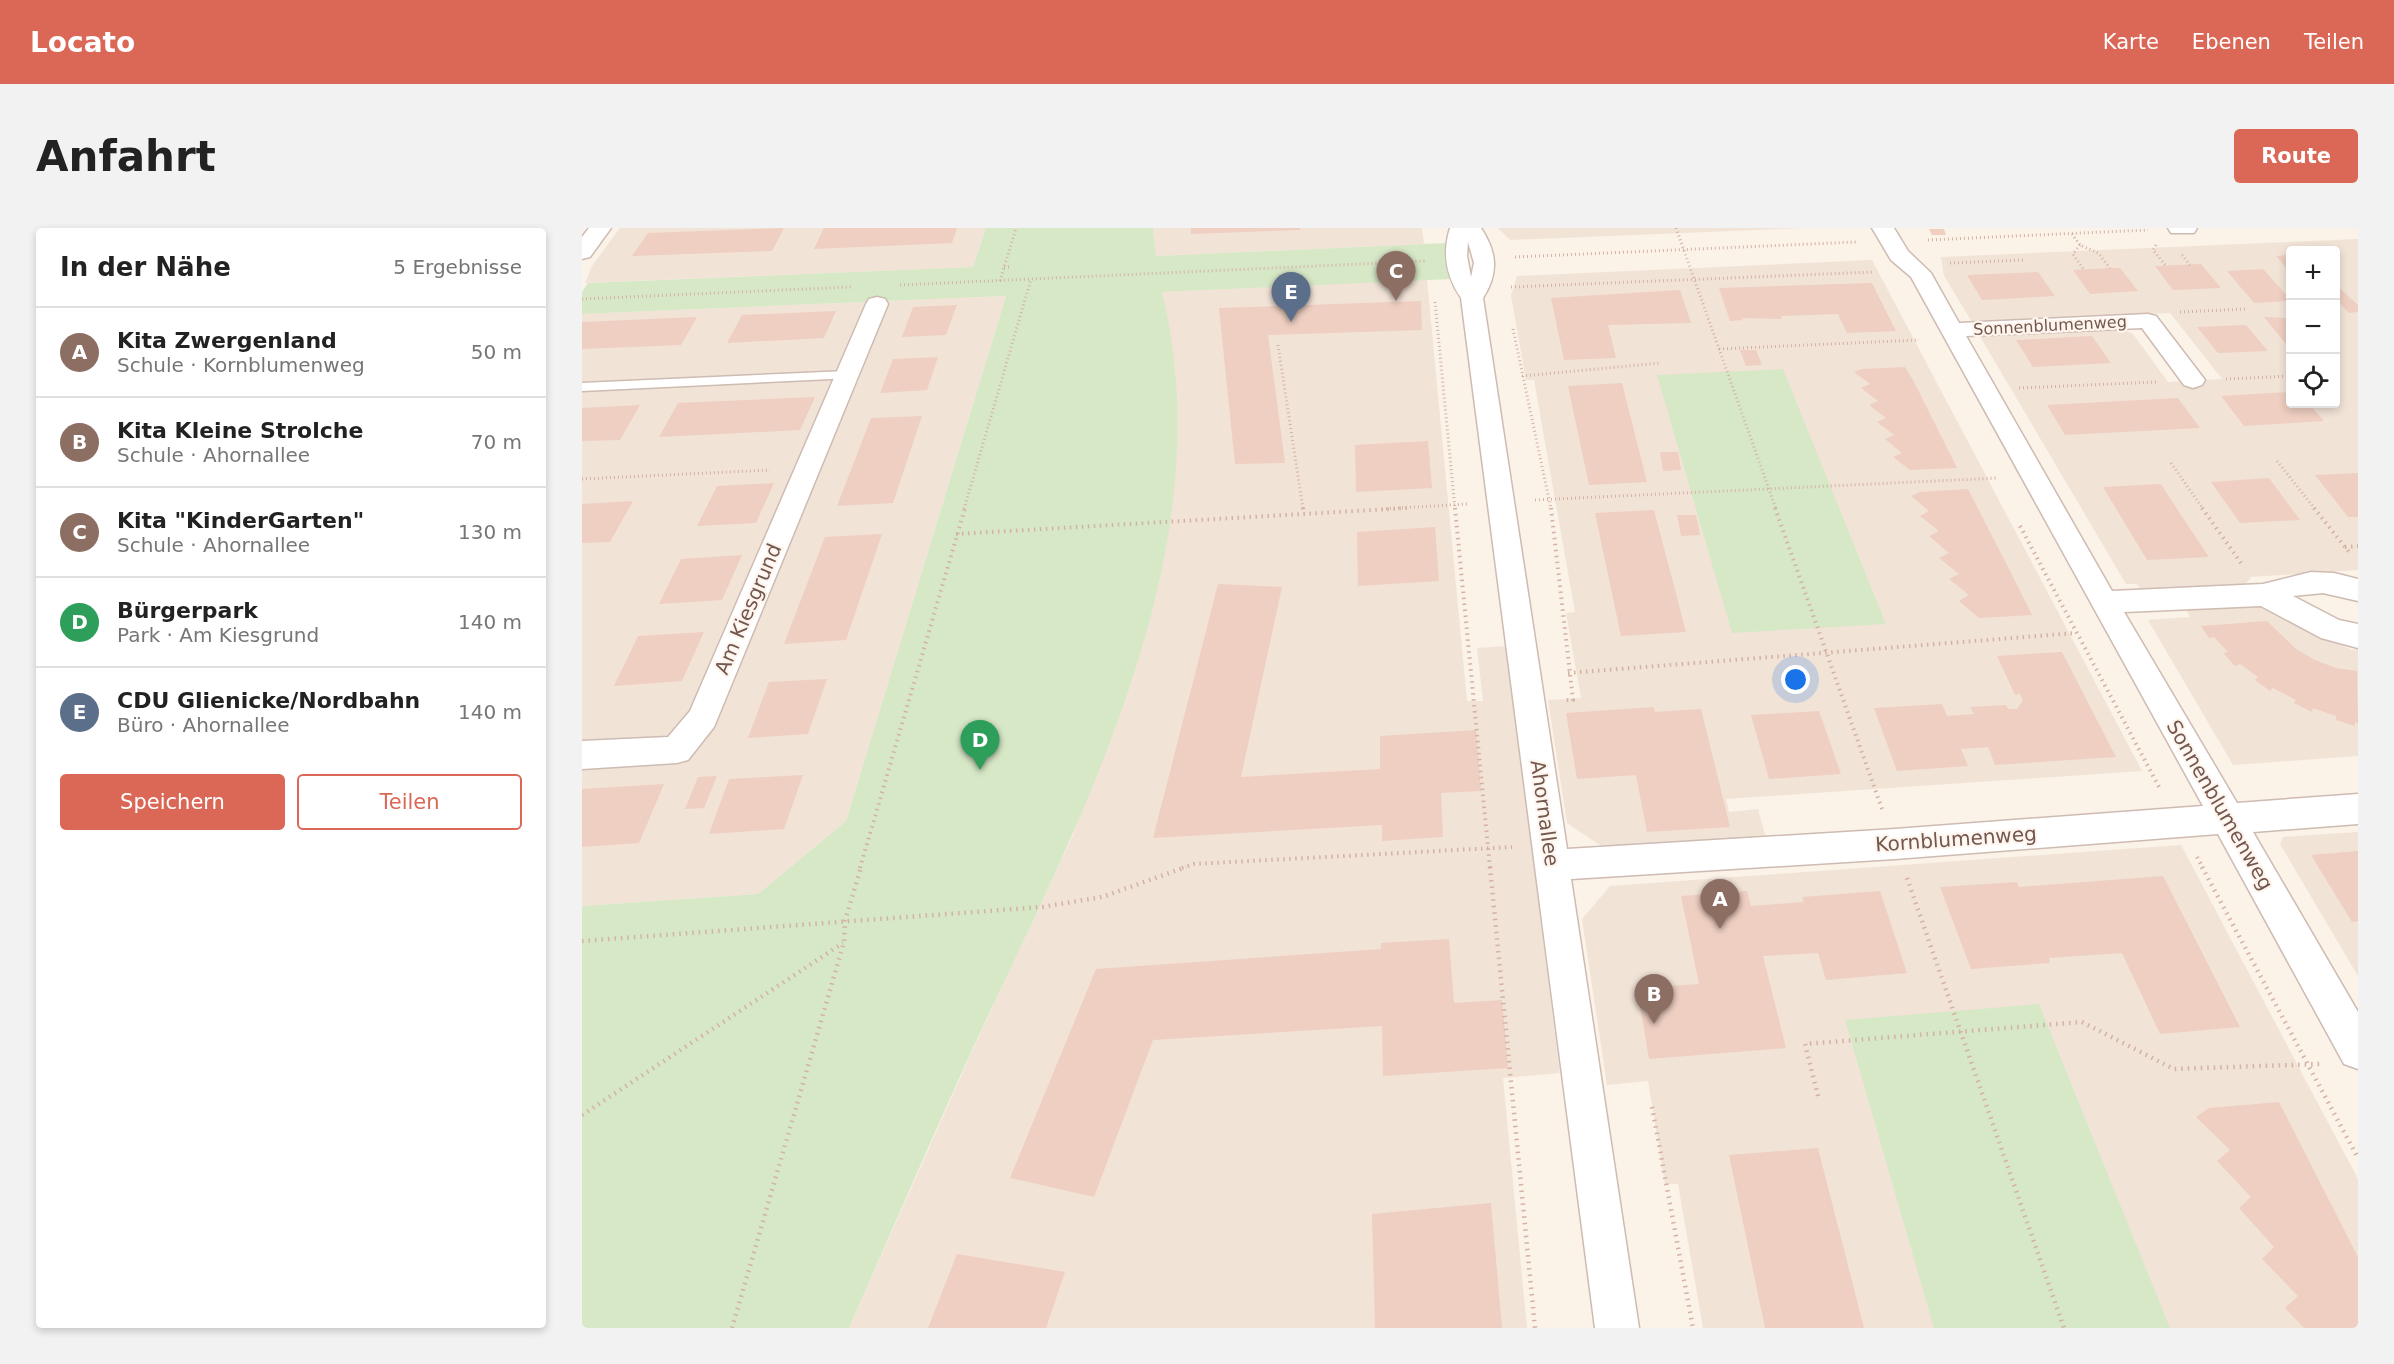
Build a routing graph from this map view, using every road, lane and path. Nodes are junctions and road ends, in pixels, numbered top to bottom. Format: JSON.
{"nodes":[{"id":1,"x":600,"y":228,"type":"edge"},
{"id":2,"x":1016,"y":228,"type":"edge"},
{"id":3,"x":1461,"y":228,"type":"edge"},
{"id":4,"x":1470,"y":228,"type":"edge"},
{"id":5,"x":1676,"y":228,"type":"edge"},
{"id":6,"x":1883,"y":228,"type":"edge"},
{"id":7,"x":2186,"y":228,"type":"edge"},
{"id":8,"x":2168,"y":229,"type":"edge"},
{"id":9,"x":2072,"y":233,"type":"junction"},
{"id":10,"x":1916,"y":234,"type":"edge"},
{"id":11,"x":2158,"y":241,"type":"dead end"},
{"id":12,"x":1857,"y":242,"type":"dead end"},
{"id":13,"x":2080,"y":245,"type":"junction"},
{"id":14,"x":1684,"y":250,"type":"junction"},
{"id":15,"x":582,"y":252,"type":"edge"},
{"id":16,"x":1511,"y":258,"type":"dead end"},
{"id":17,"x":2024,"y":260,"type":"dead end"},
{"id":18,"x":1431,"y":261,"type":"dead end"},
{"id":19,"x":2166,"y":266,"type":"dead end"},
{"id":20,"x":1004,"y":267,"type":"junction"},
{"id":21,"x":1010,"y":267,"type":"dead end"},
{"id":22,"x":1921,"y":268,"type":"junction"},
{"id":23,"x":2110,"y":268,"type":"dead end"},
{"id":24,"x":2084,"y":270,"type":"dead end"},
{"id":25,"x":1883,"y":272,"type":"dead end"},
{"id":26,"x":1031,"y":279,"type":"junction"},
{"id":27,"x":1000,"y":280,"type":"junction"},
{"id":28,"x":1694,"y":280,"type":"junction"},
{"id":29,"x":1505,"y":287,"type":"dead end"},
{"id":30,"x":878,"y":292,"type":"junction"},
{"id":31,"x":1435,"y":295,"type":"dead end"},
{"id":32,"x":1472,"y":298,"type":"junction"},
{"id":33,"x":582,"y":299,"type":"edge"},
{"id":34,"x":2247,"y":309,"type":"dead end"},
{"id":35,"x":2179,"y":313,"type":"dead end"},
{"id":36,"x":1511,"y":321,"type":"dead end"},
{"id":37,"x":1914,"y":330,"type":"dead end"},
{"id":38,"x":1951,"y":330,"type":"junction"},
{"id":39,"x":1919,"y":340,"type":"junction"},
{"id":40,"x":1278,"y":345,"type":"dead end"},
{"id":41,"x":1719,"y":349,"type":"junction"},
{"id":42,"x":1924,"y":350,"type":"dead end"},
{"id":43,"x":1661,"y":363,"type":"dead end"},
{"id":44,"x":847,"y":375,"type":"junction"},
{"id":45,"x":1522,"y":376,"type":"junction"},
{"id":46,"x":2286,"y":376,"type":"edge"},
{"id":47,"x":2193,"y":380,"type":"junction"},
{"id":48,"x":582,"y":387,"type":"edge"},
{"id":49,"x":1983,"y":390,"type":"junction"},
{"id":50,"x":2277,"y":461,"type":"dead end"},
{"id":51,"x":2171,"y":463,"type":"dead end"},
{"id":52,"x":808,"y":468,"type":"junction"},
{"id":53,"x":1990,"y":469,"type":"dead end"},
{"id":54,"x":2031,"y":477,"type":"junction"},
{"id":55,"x":1995,"y":478,"type":"junction"},
{"id":56,"x":582,"y":479,"type":"edge"},
{"id":57,"x":1814,"y":487,"type":"dead end"},
{"id":58,"x":2000,"y":489,"type":"dead end"},
{"id":59,"x":1304,"y":513,"type":"dead end"},
{"id":60,"x":1245,"y":517,"type":"dead end"},
{"id":61,"x":2017,"y":520,"type":"dead end"},
{"id":62,"x":956,"y":534,"type":"junction"},
{"id":63,"x":2358,"y":546,"type":"edge"},
{"id":64,"x":2344,"y":547,"type":"junction"},
{"id":65,"x":2351,"y":556,"type":"dead end"},
{"id":66,"x":2358,"y":590,"type":"edge"},
{"id":67,"x":2265,"y":595,"type":"junction"},
{"id":68,"x":2103,"y":602,"type":"junction"},
{"id":69,"x":2076,"y":633,"type":"junction"},
{"id":70,"x":2358,"y":636,"type":"edge"},
{"id":71,"x":1826,"y":652,"type":"junction"},
{"id":72,"x":1568,"y":673,"type":"junction"},
{"id":73,"x":1530,"y":702,"type":"junction"},
{"id":74,"x":582,"y":755,"type":"edge"},
{"id":75,"x":2358,"y":809,"type":"edge"},
{"id":76,"x":2229,"y":819,"type":"junction"},
{"id":77,"x":2177,"y":823,"type":"junction"},
{"id":78,"x":1895,"y":844,"type":"junction"},
{"id":79,"x":1489,"y":848,"type":"junction"},
{"id":80,"x":1551,"y":855,"type":"junction"},
{"id":81,"x":845,"y":921,"type":"junction"},
{"id":82,"x":582,"y":941,"type":"edge"},
{"id":83,"x":843,"y":942,"type":"junction"},
{"id":84,"x":2347,"y":1009,"type":"edge"},
{"id":85,"x":1959,"y":1031,"type":"junction"},
{"id":86,"x":2358,"y":1050,"type":"edge"},
{"id":87,"x":2328,"y":1063,"type":"dead end"},
{"id":88,"x":2309,"y":1064,"type":"junction"},
{"id":89,"x":1818,"y":1096,"type":"dead end"},
{"id":90,"x":1652,"y":1107,"type":"dead end"},
{"id":91,"x":582,"y":1115,"type":"edge"},
{"id":92,"x":2358,"y":1158,"type":"edge"},
{"id":93,"x":732,"y":1328,"type":"edge"},
{"id":94,"x":1535,"y":1328,"type":"edge"},
{"id":95,"x":1617,"y":1328,"type":"edge"},
{"id":96,"x":1693,"y":1328,"type":"edge"},
{"id":97,"x":2064,"y":1328,"type":"edge"}],
"edges":[{"from":1,"to":15,"type":"street"},
{"from":2,"to":20,"type":"path"},
{"from":3,"to":32,"type":"street","name":"Ahornallee"},
{"from":4,"to":32,"type":"street"},
{"from":5,"to":14,"type":"path"},
{"from":6,"to":22,"type":"street","name":"Sonnenblumenweg"},
{"from":7,"to":8,"type":"street"},
{"from":8,"to":9,"type":"path"},
{"from":9,"to":10,"type":"path"},
{"from":9,"to":13,"type":"path"},
{"from":10,"to":22,"type":"street","name":"Sonnenblumenweg"},
{"from":11,"to":19,"type":"path"},
{"from":12,"to":14,"type":"path"},
{"from":13,"to":23,"type":"path"},
{"from":13,"to":24,"type":"path"},
{"from":14,"to":16,"type":"path"},
{"from":14,"to":28,"type":"path"},
{"from":17,"to":22,"type":"path"},
{"from":18,"to":26,"type":"path"},
{"from":20,"to":21,"type":"path"},
{"from":20,"to":27,"type":"path"},
{"from":22,"to":38,"type":"street","name":"Sonnenblumenweg"},
{"from":25,"to":28,"type":"path"},
{"from":26,"to":27,"type":"path"},
{"from":26,"to":62,"type":"path"},
{"from":27,"to":30,"type":"path"},
{"from":28,"to":29,"type":"path"},
{"from":28,"to":41,"type":"path"},
{"from":30,"to":33,"type":"path"},
{"from":30,"to":44,"type":"street","name":"Am Kiesgrund"},
{"from":31,"to":79,"type":"path"},
{"from":32,"to":73,"type":"street","name":"Ahornallee"},
{"from":34,"to":35,"type":"path"},
{"from":36,"to":45,"type":"path"},
{"from":37,"to":39,"type":"path"},
{"from":38,"to":47,"type":"street","name":"Sonnenblumenweg"},
{"from":38,"to":49,"type":"street","name":"Sonnenblumenweg"},
{"from":39,"to":41,"type":"path"},
{"from":39,"to":42,"type":"path"},
{"from":40,"to":59,"type":"path"},
{"from":41,"to":71,"type":"path"},
{"from":43,"to":45,"type":"path"},
{"from":44,"to":48,"type":"lane"},
{"from":44,"to":52,"type":"street","name":"Am Kiesgrund"},
{"from":45,"to":72,"type":"path"},
{"from":46,"to":47,"type":"path"},
{"from":47,"to":49,"type":"path"},
{"from":49,"to":54,"type":"street","name":"Sonnenblumenweg"},
{"from":50,"to":64,"type":"path"},
{"from":51,"to":67,"type":"path"},
{"from":52,"to":56,"type":"path"},
{"from":52,"to":74,"type":"street","name":"Am Kiesgrund"},
{"from":53,"to":55,"type":"path"},
{"from":54,"to":55,"type":"path"},
{"from":54,"to":68,"type":"street","name":"Sonnenblumenweg"},
{"from":55,"to":57,"type":"path"},
{"from":55,"to":58,"type":"path"},
{"from":60,"to":62,"type":"path"},
{"from":61,"to":69,"type":"path"},
{"from":62,"to":81,"type":"path"},
{"from":63,"to":64,"type":"path"},
{"from":64,"to":65,"type":"path"},
{"from":66,"to":67,"type":"street"},
{"from":67,"to":68,"type":"street"},
{"from":67,"to":70,"type":"street"},
{"from":68,"to":76,"type":"street","name":"Sonnenblumenweg"},
{"from":69,"to":71,"type":"path"},
{"from":69,"to":77,"type":"path"},
{"from":71,"to":72,"type":"path"},
{"from":71,"to":78,"type":"path"},
{"from":72,"to":73,"type":"path"},
{"from":73,"to":80,"type":"street","name":"Ahornallee"},
{"from":75,"to":76,"type":"street","name":"Kornblumenweg"},
{"from":76,"to":77,"type":"street","name":"Kornblumenweg"},
{"from":76,"to":84,"type":"street","name":"Sonnenblumenweg"},
{"from":77,"to":78,"type":"street","name":"Kornblumenweg"},
{"from":77,"to":88,"type":"path"},
{"from":78,"to":80,"type":"street","name":"Kornblumenweg"},
{"from":78,"to":85,"type":"path"},
{"from":79,"to":80,"type":"path"},
{"from":79,"to":81,"type":"path"},
{"from":79,"to":94,"type":"path"},
{"from":80,"to":95,"type":"street","name":"Ahornallee"},
{"from":81,"to":82,"type":"path"},
{"from":81,"to":83,"type":"path"},
{"from":83,"to":91,"type":"path"},
{"from":83,"to":93,"type":"path"},
{"from":84,"to":86,"type":"street","name":"Sonnenblumenweg"},
{"from":85,"to":88,"type":"path"},
{"from":85,"to":89,"type":"path"},
{"from":85,"to":97,"type":"path"},
{"from":87,"to":88,"type":"path"},
{"from":88,"to":92,"type":"path"},
{"from":90,"to":96,"type":"path"}]}
